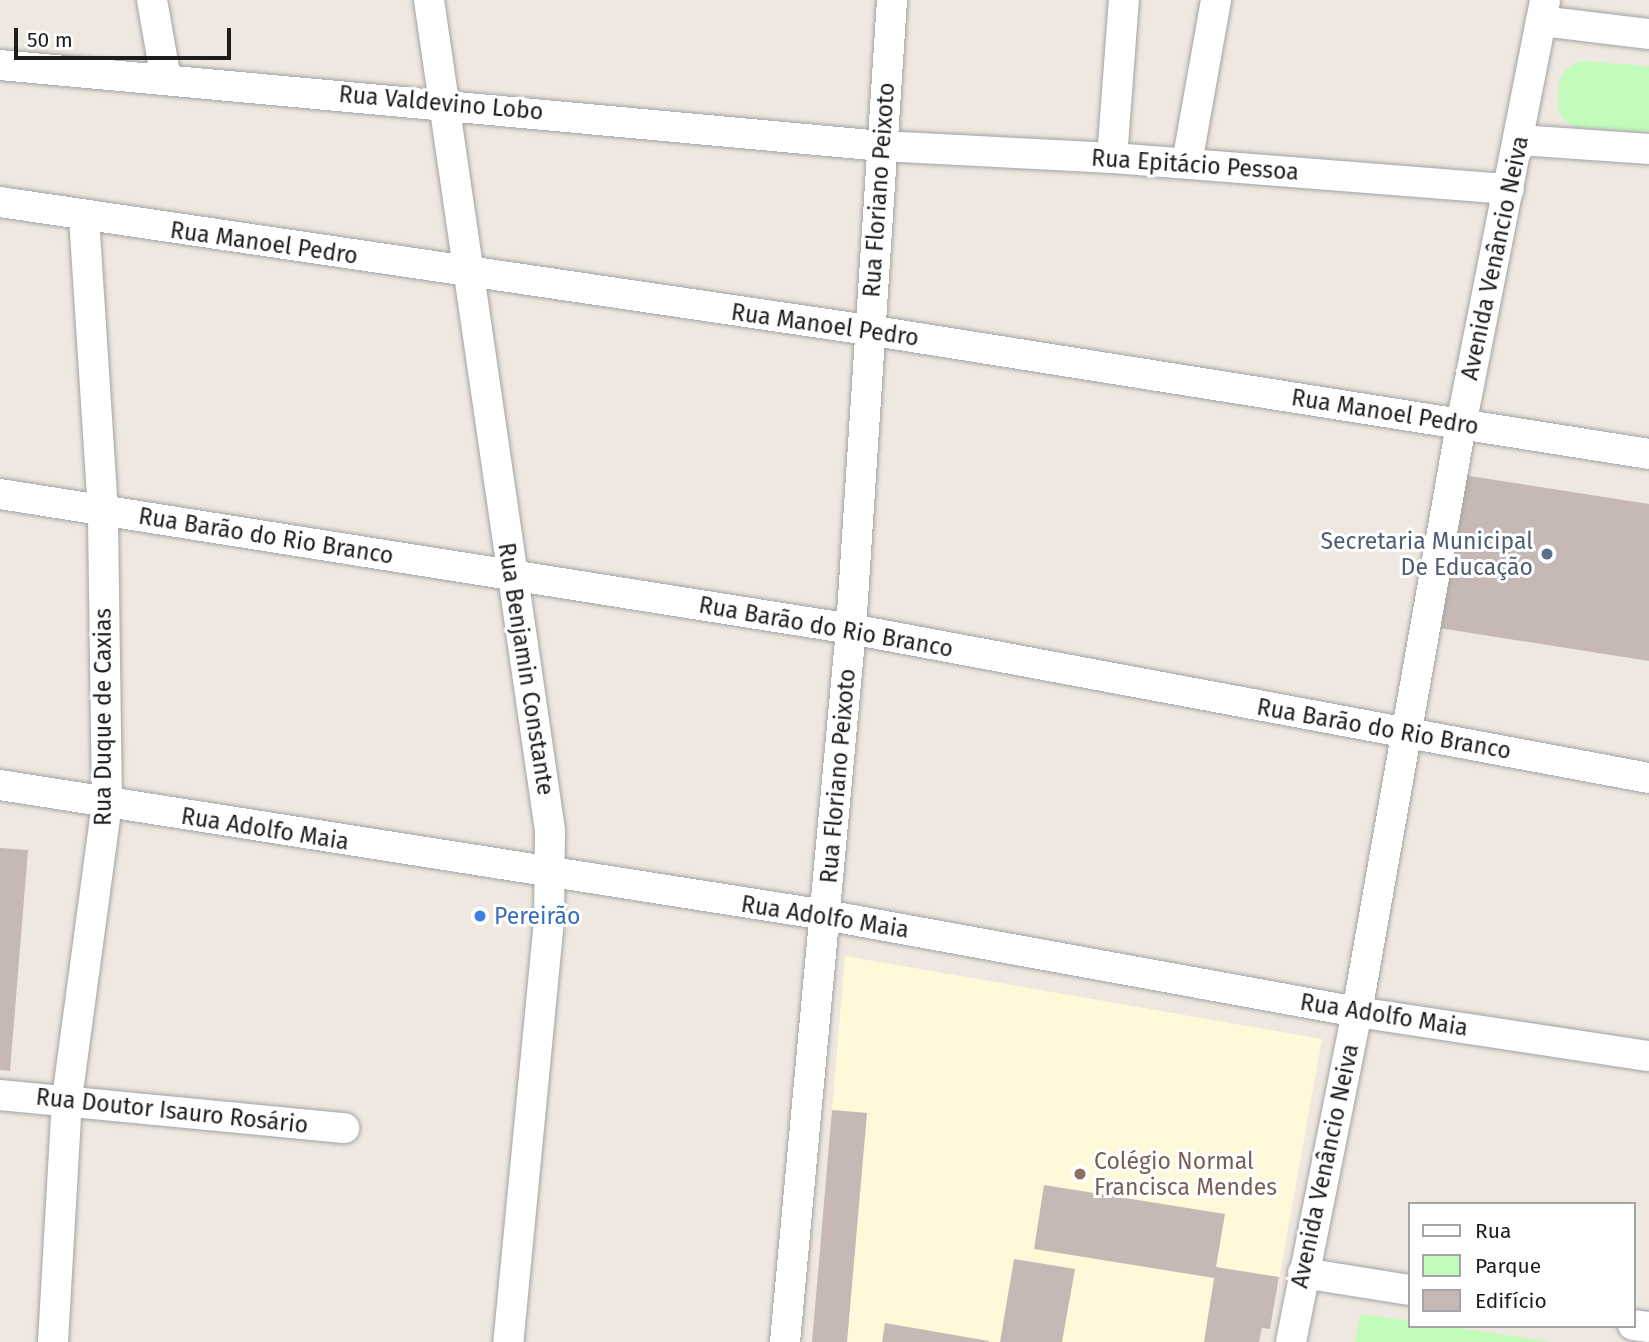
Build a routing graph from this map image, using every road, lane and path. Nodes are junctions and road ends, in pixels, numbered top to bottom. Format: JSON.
{"nodes":[{"id":1,"x":152,"y":0,"type":"edge"},
{"id":2,"x":429,"y":0,"type":"edge"},
{"id":3,"x":892,"y":0,"type":"edge"},
{"id":4,"x":1124,"y":0,"type":"edge"},
{"id":5,"x":1216,"y":0,"type":"edge"},
{"id":6,"x":1543,"y":10,"type":"edge"},
{"id":7,"x":1649,"y":34,"type":"edge"},
{"id":8,"x":0,"y":65,"type":"edge"},
{"id":9,"x":166,"y":79,"type":"junction"},
{"id":10,"x":444,"y":103,"type":"junction"},
{"id":11,"x":1520,"y":139,"type":"junction"},
{"id":12,"x":882,"y":146,"type":"junction"},
{"id":13,"x":1649,"y":149,"type":"edge"},
{"id":14,"x":1112,"y":158,"type":"junction"},
{"id":15,"x":1187,"y":163,"type":"junction"},
{"id":16,"x":1509,"y":189,"type":"junction"},
{"id":17,"x":0,"y":202,"type":"edge"},
{"id":18,"x":84,"y":217,"type":"junction"},
{"id":19,"x":469,"y":274,"type":"junction"},
{"id":20,"x":868,"y":330,"type":"junction"},
{"id":21,"x":1461,"y":425,"type":"junction"},
{"id":22,"x":1649,"y":454,"type":"edge"},
{"id":23,"x":0,"y":494,"type":"edge"},
{"id":24,"x":103,"y":511,"type":"junction"},
{"id":25,"x":511,"y":573,"type":"junction"},
{"id":26,"x":851,"y":629,"type":"junction"},
{"id":27,"x":1408,"y":734,"type":"junction"},
{"id":28,"x":1649,"y":778,"type":"edge"},
{"id":29,"x":0,"y":785,"type":"edge"},
{"id":30,"x":107,"y":804,"type":"junction"},
{"id":31,"x":551,"y":874,"type":"junction"},
{"id":32,"x":825,"y":915,"type":"junction"},
{"id":33,"x":1357,"y":1012,"type":"junction"},
{"id":34,"x":1649,"y":1056,"type":"edge"},
{"id":35,"x":0,"y":1095,"type":"edge"},
{"id":36,"x":67,"y":1099,"type":"junction"},
{"id":37,"x":344,"y":1128,"type":"dead end"},
{"id":38,"x":1303,"y":1273,"type":"junction"},
{"id":39,"x":1408,"y":1290,"type":"edge"},
{"id":40,"x":53,"y":1342,"type":"edge"},
{"id":41,"x":508,"y":1342,"type":"edge"},
{"id":42,"x":785,"y":1342,"type":"edge"},
{"id":43,"x":1291,"y":1342,"type":"edge"}],
"edges":[{"from":1,"to":9,"type":"street"},
{"from":2,"to":10,"type":"street","name":"Rua Benjamin Constante"},
{"from":3,"to":12,"type":"street","name":"Rua Floriano Peixoto"},
{"from":4,"to":14,"type":"street"},
{"from":5,"to":15,"type":"street"},
{"from":6,"to":7,"type":"street"},
{"from":6,"to":11,"type":"street","name":"Avenida Venâncio Neiva"},
{"from":8,"to":9,"type":"street","name":"Rua Valdevino Lobo"},
{"from":9,"to":10,"type":"street","name":"Rua Valdevino Lobo"},
{"from":10,"to":12,"type":"street","name":"Rua Valdevino Lobo"},
{"from":10,"to":19,"type":"street","name":"Rua Benjamin Constante"},
{"from":11,"to":13,"type":"street"},
{"from":11,"to":16,"type":"street","name":"Avenida Venâncio Neiva"},
{"from":12,"to":14,"type":"street","name":"Rua Epitácio Pessoa"},
{"from":12,"to":20,"type":"street","name":"Rua Floriano Peixoto"},
{"from":14,"to":15,"type":"street","name":"Rua Epitácio Pessoa"},
{"from":15,"to":16,"type":"street","name":"Rua Epitácio Pessoa"},
{"from":16,"to":21,"type":"street","name":"Avenida Venâncio Neiva"},
{"from":17,"to":18,"type":"street","name":"Rua Manoel Pedro"},
{"from":18,"to":19,"type":"street","name":"Rua Manoel Pedro"},
{"from":18,"to":24,"type":"street","name":"Rua Duque de Caxias"},
{"from":19,"to":20,"type":"street","name":"Rua Manoel Pedro"},
{"from":19,"to":25,"type":"street","name":"Rua Benjamin Constante"},
{"from":20,"to":21,"type":"street","name":"Rua Manoel Pedro"},
{"from":20,"to":26,"type":"street","name":"Rua Floriano Peixoto"},
{"from":21,"to":22,"type":"street","name":"Rua Manoel Pedro"},
{"from":21,"to":27,"type":"street","name":"Avenida Venâncio Neiva"},
{"from":23,"to":24,"type":"street","name":"Rua Barão do Rio Branco"},
{"from":24,"to":25,"type":"street","name":"Rua Barão do Rio Branco"},
{"from":24,"to":30,"type":"street","name":"Rua Duque de Caxias"},
{"from":25,"to":26,"type":"street","name":"Rua Barão do Rio Branco"},
{"from":25,"to":31,"type":"street","name":"Rua Benjamin Constante"},
{"from":26,"to":27,"type":"street","name":"Rua Barão do Rio Branco"},
{"from":26,"to":32,"type":"street","name":"Rua Floriano Peixoto"},
{"from":27,"to":28,"type":"street","name":"Rua Barão do Rio Branco"},
{"from":27,"to":33,"type":"street","name":"Avenida Venâncio Neiva"},
{"from":29,"to":30,"type":"street","name":"Rua Adolfo Maia"},
{"from":30,"to":31,"type":"street","name":"Rua Adolfo Maia"},
{"from":30,"to":36,"type":"street","name":"Rua Duque de Caxias"},
{"from":31,"to":32,"type":"street","name":"Rua Adolfo Maia"},
{"from":31,"to":41,"type":"street","name":"Rua Benjamin Constante"},
{"from":32,"to":33,"type":"street","name":"Rua Adolfo Maia"},
{"from":32,"to":42,"type":"street","name":"Rua Floriano Peixoto"},
{"from":33,"to":34,"type":"street","name":"Rua Adolfo Maia"},
{"from":33,"to":38,"type":"street","name":"Avenida Venâncio Neiva"},
{"from":35,"to":36,"type":"street","name":"Rua Doutor Isauro Rosário"},
{"from":36,"to":37,"type":"street","name":"Rua Doutor Isauro Rosário"},
{"from":36,"to":40,"type":"street","name":"Rua Duque de Caxias"},
{"from":38,"to":39,"type":"street"},
{"from":38,"to":43,"type":"street","name":"Avenida Venâncio Neiva"}]}
